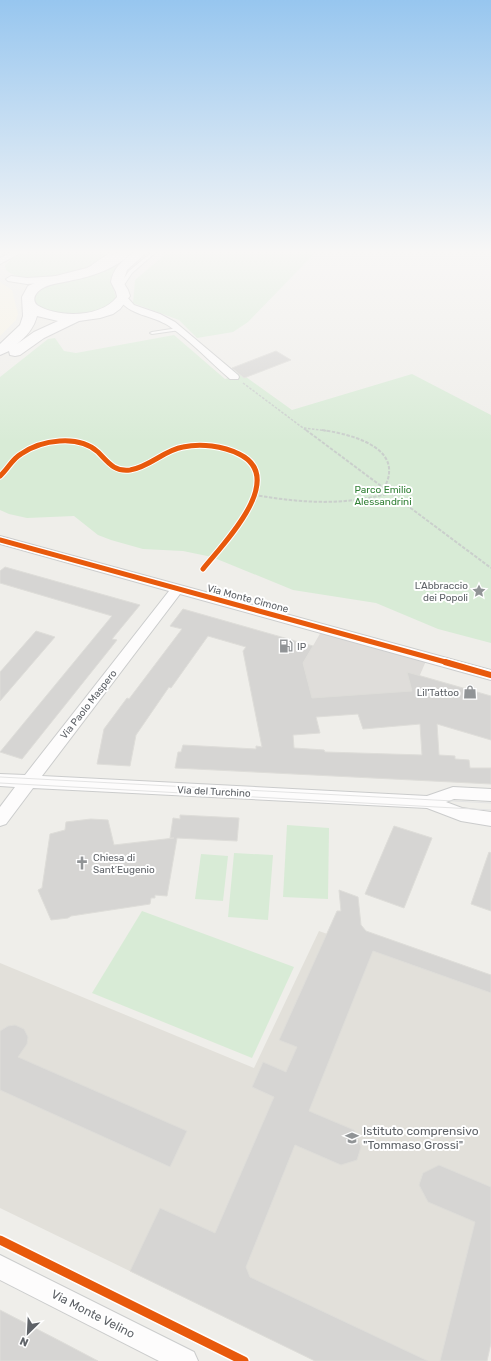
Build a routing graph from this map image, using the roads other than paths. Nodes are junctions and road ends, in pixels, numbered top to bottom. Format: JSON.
{"nodes":[{"id":1,"x":31,"y":316,"type":"edge"},
{"id":2,"x":51,"y":316,"type":"edge"},
{"id":3,"x":87,"y":316,"type":"edge"},
{"id":4,"x":155,"y":316,"type":"edge"},
{"id":5,"x":80,"y":317,"type":"junction"},
{"id":6,"x":178,"y":329,"type":"junction"},
{"id":7,"x":152,"y":333,"type":"dead end"},
{"id":8,"x":0,"y":351,"type":"edge"},
{"id":9,"x":0,"y":362,"type":"edge"},
{"id":10,"x":234,"y":376,"type":"road end"},
{"id":11,"x":0,"y":540,"type":"edge"},
{"id":12,"x":177,"y":589,"type":"junction"},
{"id":13,"x":491,"y":675,"type":"edge"},
{"id":14,"x":0,"y":780,"type":"edge"},
{"id":15,"x":29,"y":781,"type":"junction"},
{"id":16,"x":491,"y":795,"type":"edge"},
{"id":17,"x":428,"y":802,"type":"junction"},
{"id":18,"x":0,"y":819,"type":"edge"},
{"id":19,"x":491,"y":819,"type":"edge"},
{"id":20,"x":0,"y":1267,"type":"edge"},
{"id":21,"x":185,"y":1361,"type":"edge"}],
"edges":[{"from":1,"to":8,"type":"street"},
{"from":2,"to":5,"type":"street"},
{"from":3,"to":5,"type":"street"},
{"from":4,"to":6,"type":"street"},
{"from":5,"to":9,"type":"street"},
{"from":6,"to":7,"type":"lane"},
{"from":6,"to":10,"type":"street"},
{"from":11,"to":12,"type":"street","name":"Via Monte Cimone"},
{"from":12,"to":13,"type":"street","name":"Via Monte Cimone"},
{"from":12,"to":15,"type":"street","name":"Via Paolo Maspero"},
{"from":14,"to":15,"type":"street","name":"Via del Turchino"},
{"from":15,"to":17,"type":"street","name":"Via del Turchino"},
{"from":15,"to":18,"type":"street","name":"Via Paolo Maspero"},
{"from":16,"to":17,"type":"street","name":"Via del Turchino"},
{"from":17,"to":19,"type":"street","name":"Via del Turchino"},
{"from":20,"to":21,"type":"street","name":"Via Monte Velino"}]}
